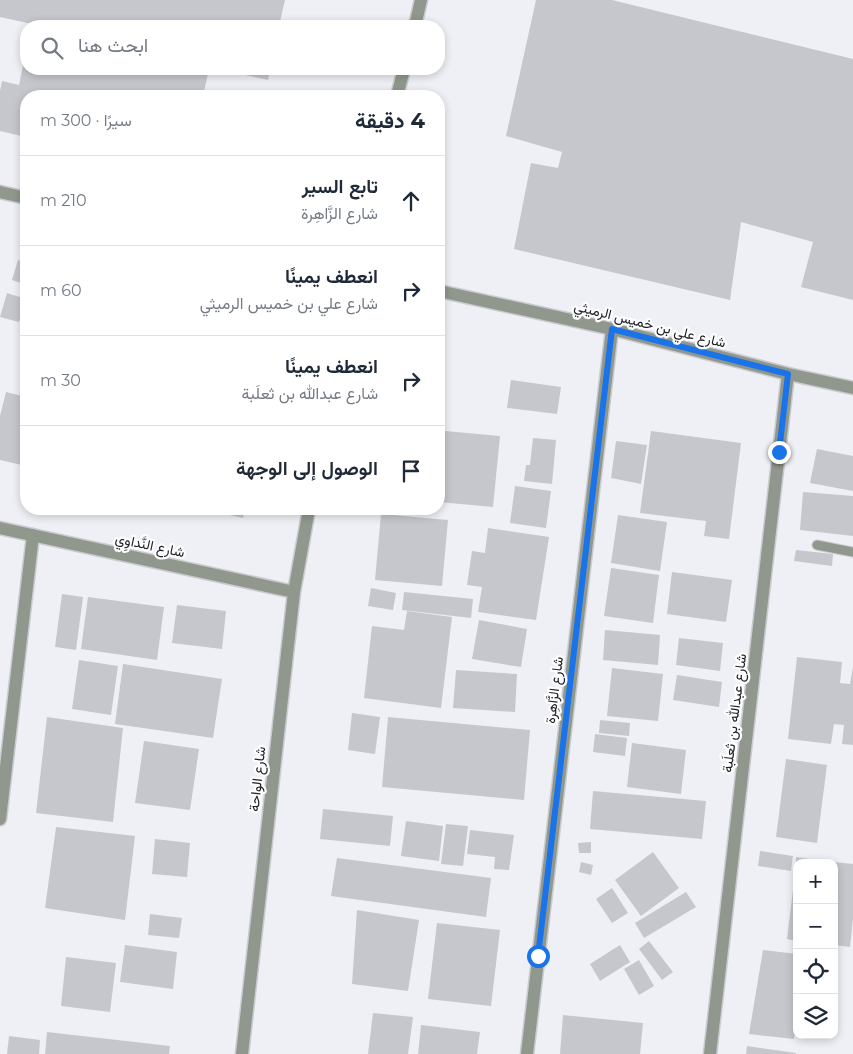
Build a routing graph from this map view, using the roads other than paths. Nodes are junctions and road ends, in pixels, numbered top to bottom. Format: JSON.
{"nodes":[{"id":1,"x":421,"y":0,"type":"edge"},
{"id":2,"x":416,"y":20,"type":"edge"},
{"id":3,"x":402,"y":75,"type":"edge"},
{"id":4,"x":399,"y":90,"type":"edge"},
{"id":5,"x":0,"y":192,"type":"edge"},
{"id":6,"x":20,"y":197,"type":"edge"},
{"id":7,"x":445,"y":292,"type":"edge"},
{"id":8,"x":612,"y":329,"type":"junction"},
{"id":9,"x":788,"y":374,"type":"junction"},
{"id":10,"x":853,"y":388,"type":"edge"},
{"id":11,"x":308,"y":515,"type":"edge"},
{"id":12,"x":0,"y":528,"type":"edge"},
{"id":13,"x":33,"y":535,"type":"junction"},
{"id":14,"x":817,"y":545,"type":"dead end"},
{"id":15,"x":853,"y":552,"type":"edge"},
{"id":16,"x":294,"y":592,"type":"junction"},
{"id":17,"x":0,"y":819,"type":"edge"},
{"id":18,"x":242,"y":1054,"type":"edge"},
{"id":19,"x":527,"y":1054,"type":"edge"},
{"id":20,"x":710,"y":1054,"type":"edge"}],
"edges":[{"from":1,"to":2,"type":"street"},
{"from":3,"to":4,"type":"street"},
{"from":5,"to":6,"type":"street"},
{"from":7,"to":8,"type":"street","name":"شارع علي بن خميس الرميثي"},
{"from":8,"to":9,"type":"street","name":"شارع علي بن خميس الرميثي"},
{"from":8,"to":19,"type":"street","name":"شارع الزَّاهِرة"},
{"from":9,"to":10,"type":"street","name":"شارع علي بن خميس الرميثي"},
{"from":9,"to":20,"type":"street","name":"شارع عبدالله بن ثعلَبة"},
{"from":11,"to":16,"type":"street","name":"شارع الواحة"},
{"from":12,"to":13,"type":"street","name":"شارع النَّداوِي"},
{"from":13,"to":16,"type":"street","name":"شارع النَّداوِي"},
{"from":13,"to":17,"type":"street"},
{"from":14,"to":15,"type":"lane"},
{"from":16,"to":18,"type":"street","name":"شارع الواحة"}]}
